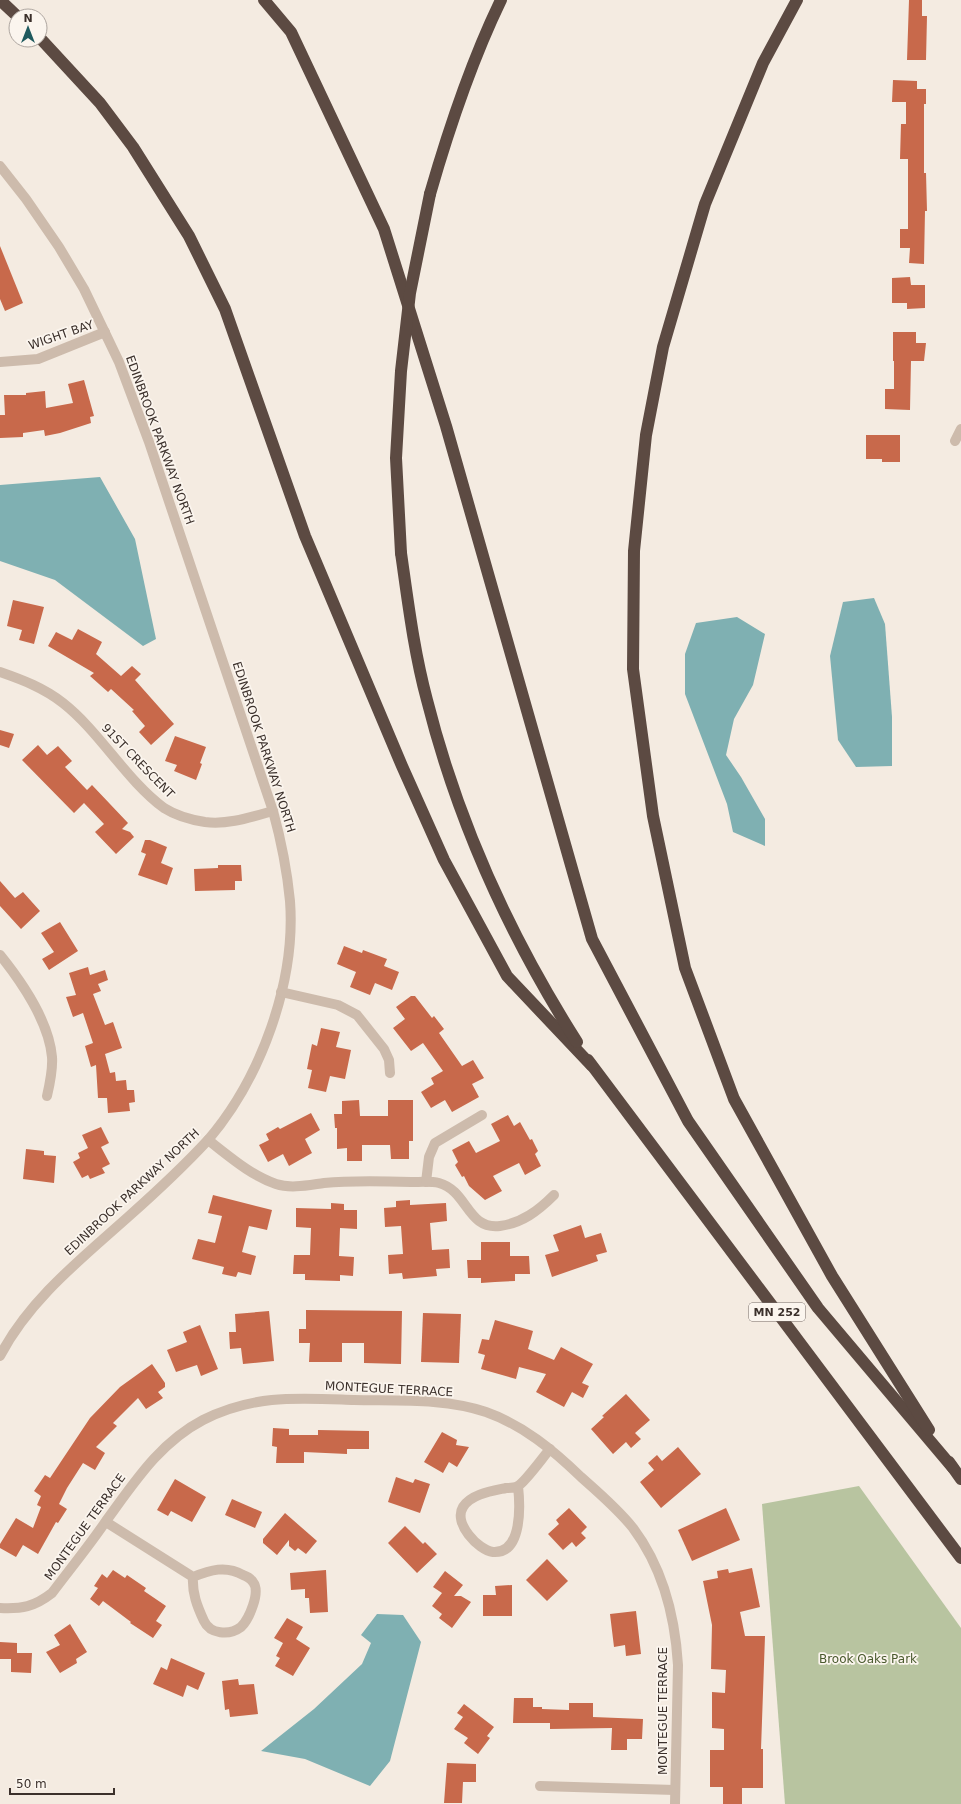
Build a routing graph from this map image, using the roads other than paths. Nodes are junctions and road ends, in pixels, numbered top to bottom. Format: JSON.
{"nodes":[{"id":1,"x":0,"y":0,"type":"edge"},
{"id":2,"x":264,"y":0,"type":"edge"},
{"id":3,"x":501,"y":0,"type":"edge"},
{"id":4,"x":796,"y":0,"type":"edge"},
{"id":5,"x":8,"y":8,"type":"edge"},
{"id":6,"x":48,"y":47,"type":"edge"},
{"id":7,"x":0,"y":166,"type":"edge"},
{"id":8,"x":105,"y":332,"type":"junction"},
{"id":9,"x":0,"y":362,"type":"edge"},
{"id":10,"x":961,"y":429,"type":"edge"},
{"id":11,"x":955,"y":441,"type":"dead end"},
{"id":12,"x":0,"y":672,"type":"edge"},
{"id":13,"x":273,"y":811,"type":"junction"},
{"id":14,"x":0,"y":955,"type":"edge"},
{"id":15,"x":281,"y":992,"type":"junction"},
{"id":16,"x":592,"y":1066,"type":"junction"},
{"id":17,"x":390,"y":1072,"type":"dead end"},
{"id":18,"x":46,"y":1096,"type":"dead end"},
{"id":19,"x":482,"y":1115,"type":"dead end"},
{"id":20,"x":208,"y":1140,"type":"junction"},
{"id":21,"x":426,"y":1182,"type":"junction"},
{"id":22,"x":554,"y":1195,"type":"dead end"},
{"id":23,"x":0,"y":1356,"type":"edge"},
{"id":24,"x":550,"y":1449,"type":"junction"},
{"id":25,"x":953,"y":1468,"type":"junction"},
{"id":26,"x":961,"y":1479,"type":"edge"},
{"id":27,"x":518,"y":1486,"type":"junction"},
{"id":28,"x":106,"y":1522,"type":"junction"},
{"id":29,"x":961,"y":1558,"type":"edge"},
{"id":30,"x":193,"y":1577,"type":"junction"},
{"id":31,"x":0,"y":1608,"type":"edge"},
{"id":32,"x":540,"y":1786,"type":"dead end"},
{"id":33,"x":675,"y":1790,"type":"junction"},
{"id":34,"x":675,"y":1804,"type":"edge"}],
"edges":[{"from":1,"to":5,"type":"highway"},
{"from":2,"to":25,"type":"highway"},
{"from":3,"to":16,"type":"highway","bridge":true},
{"from":4,"to":25,"type":"highway"},
{"from":6,"to":16,"type":"highway"},
{"from":7,"to":8,"type":"street","name":"EDINBROOK PARKWAY NORTH"},
{"from":8,"to":9,"type":"street","name":"WIGHT BAY"},
{"from":8,"to":13,"type":"street","name":"EDINBROOK PARKWAY NORTH"},
{"from":10,"to":11,"type":"street"},
{"from":12,"to":13,"type":"street","name":"91ST CRESCENT"},
{"from":13,"to":15,"type":"street","name":"EDINBROOK PARKWAY NORTH"},
{"from":14,"to":18,"type":"street"},
{"from":15,"to":17,"type":"street"},
{"from":15,"to":20,"type":"street","name":"EDINBROOK PARKWAY NORTH"},
{"from":16,"to":29,"type":"highway","number":"MN 252"},
{"from":19,"to":21,"type":"street"},
{"from":20,"to":21,"type":"street"},
{"from":20,"to":23,"type":"street","name":"EDINBROOK PARKWAY NORTH"},
{"from":21,"to":22,"type":"street"},
{"from":24,"to":27,"type":"street"},
{"from":24,"to":28,"type":"street","name":"MONTEGUE TERRACE"},
{"from":24,"to":33,"type":"street","name":"MONTEGUE TERRACE"},
{"from":25,"to":26,"type":"highway"},
{"from":27,"to":27,"type":"street"},
{"from":28,"to":30,"type":"street"},
{"from":28,"to":31,"type":"street","name":"MONTEGUE TERRACE"},
{"from":30,"to":30,"type":"street"},
{"from":32,"to":33,"type":"street"},
{"from":33,"to":34,"type":"street","name":"MONTEGUE TERRACE"}]}
